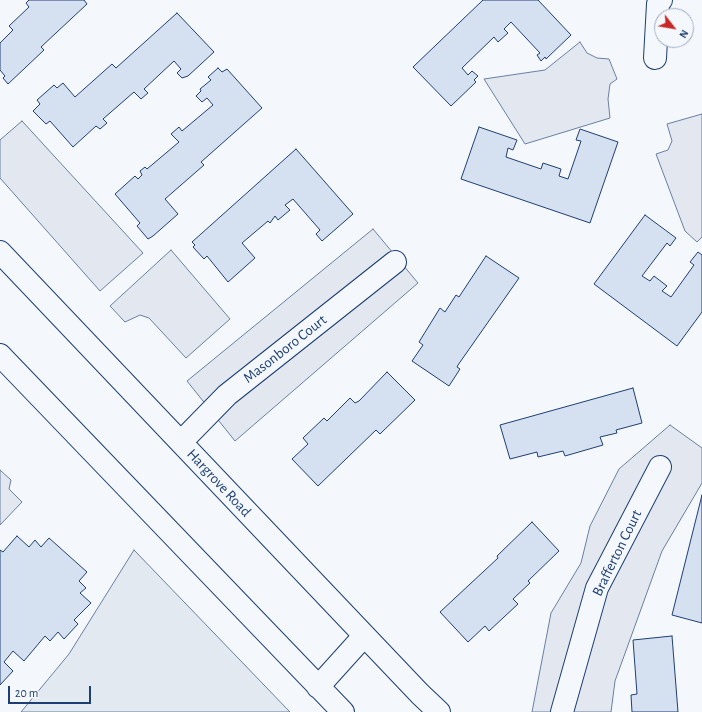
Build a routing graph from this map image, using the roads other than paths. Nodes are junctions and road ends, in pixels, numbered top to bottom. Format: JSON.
{"nodes":[{"id":1,"x":661,"y":0,"type":"edge"},
{"id":2,"x":655,"y":58,"type":"dead end"},
{"id":3,"x":2,"y":262,"type":"edge"},
{"id":4,"x":395,"y":262,"type":"dead end"},
{"id":5,"x":0,"y":355,"type":"edge"},
{"id":6,"x":181,"y":442,"type":"junction"},
{"id":7,"x":660,"y":467,"type":"dead end"},
{"id":8,"x":364,"y":636,"type":"junction"},
{"id":9,"x":318,"y":687,"type":"junction"},
{"id":10,"x":343,"y":712,"type":"edge"},
{"id":11,"x":439,"y":712,"type":"edge"},
{"id":12,"x":562,"y":712,"type":"edge"}],
"edges":[{"from":1,"to":2,"type":"street"},
{"from":3,"to":6,"type":"street","name":"Hargrove Road"},
{"from":4,"to":6,"type":"street","name":"Masonboro Court"},
{"from":5,"to":9,"type":"street"},
{"from":6,"to":8,"type":"street","name":"Hargrove Road"},
{"from":7,"to":12,"type":"street","name":"Brafferton Court"},
{"from":8,"to":9,"type":"street"},
{"from":8,"to":11,"type":"street","name":"Hargrove Road"},
{"from":9,"to":10,"type":"street"}]}
